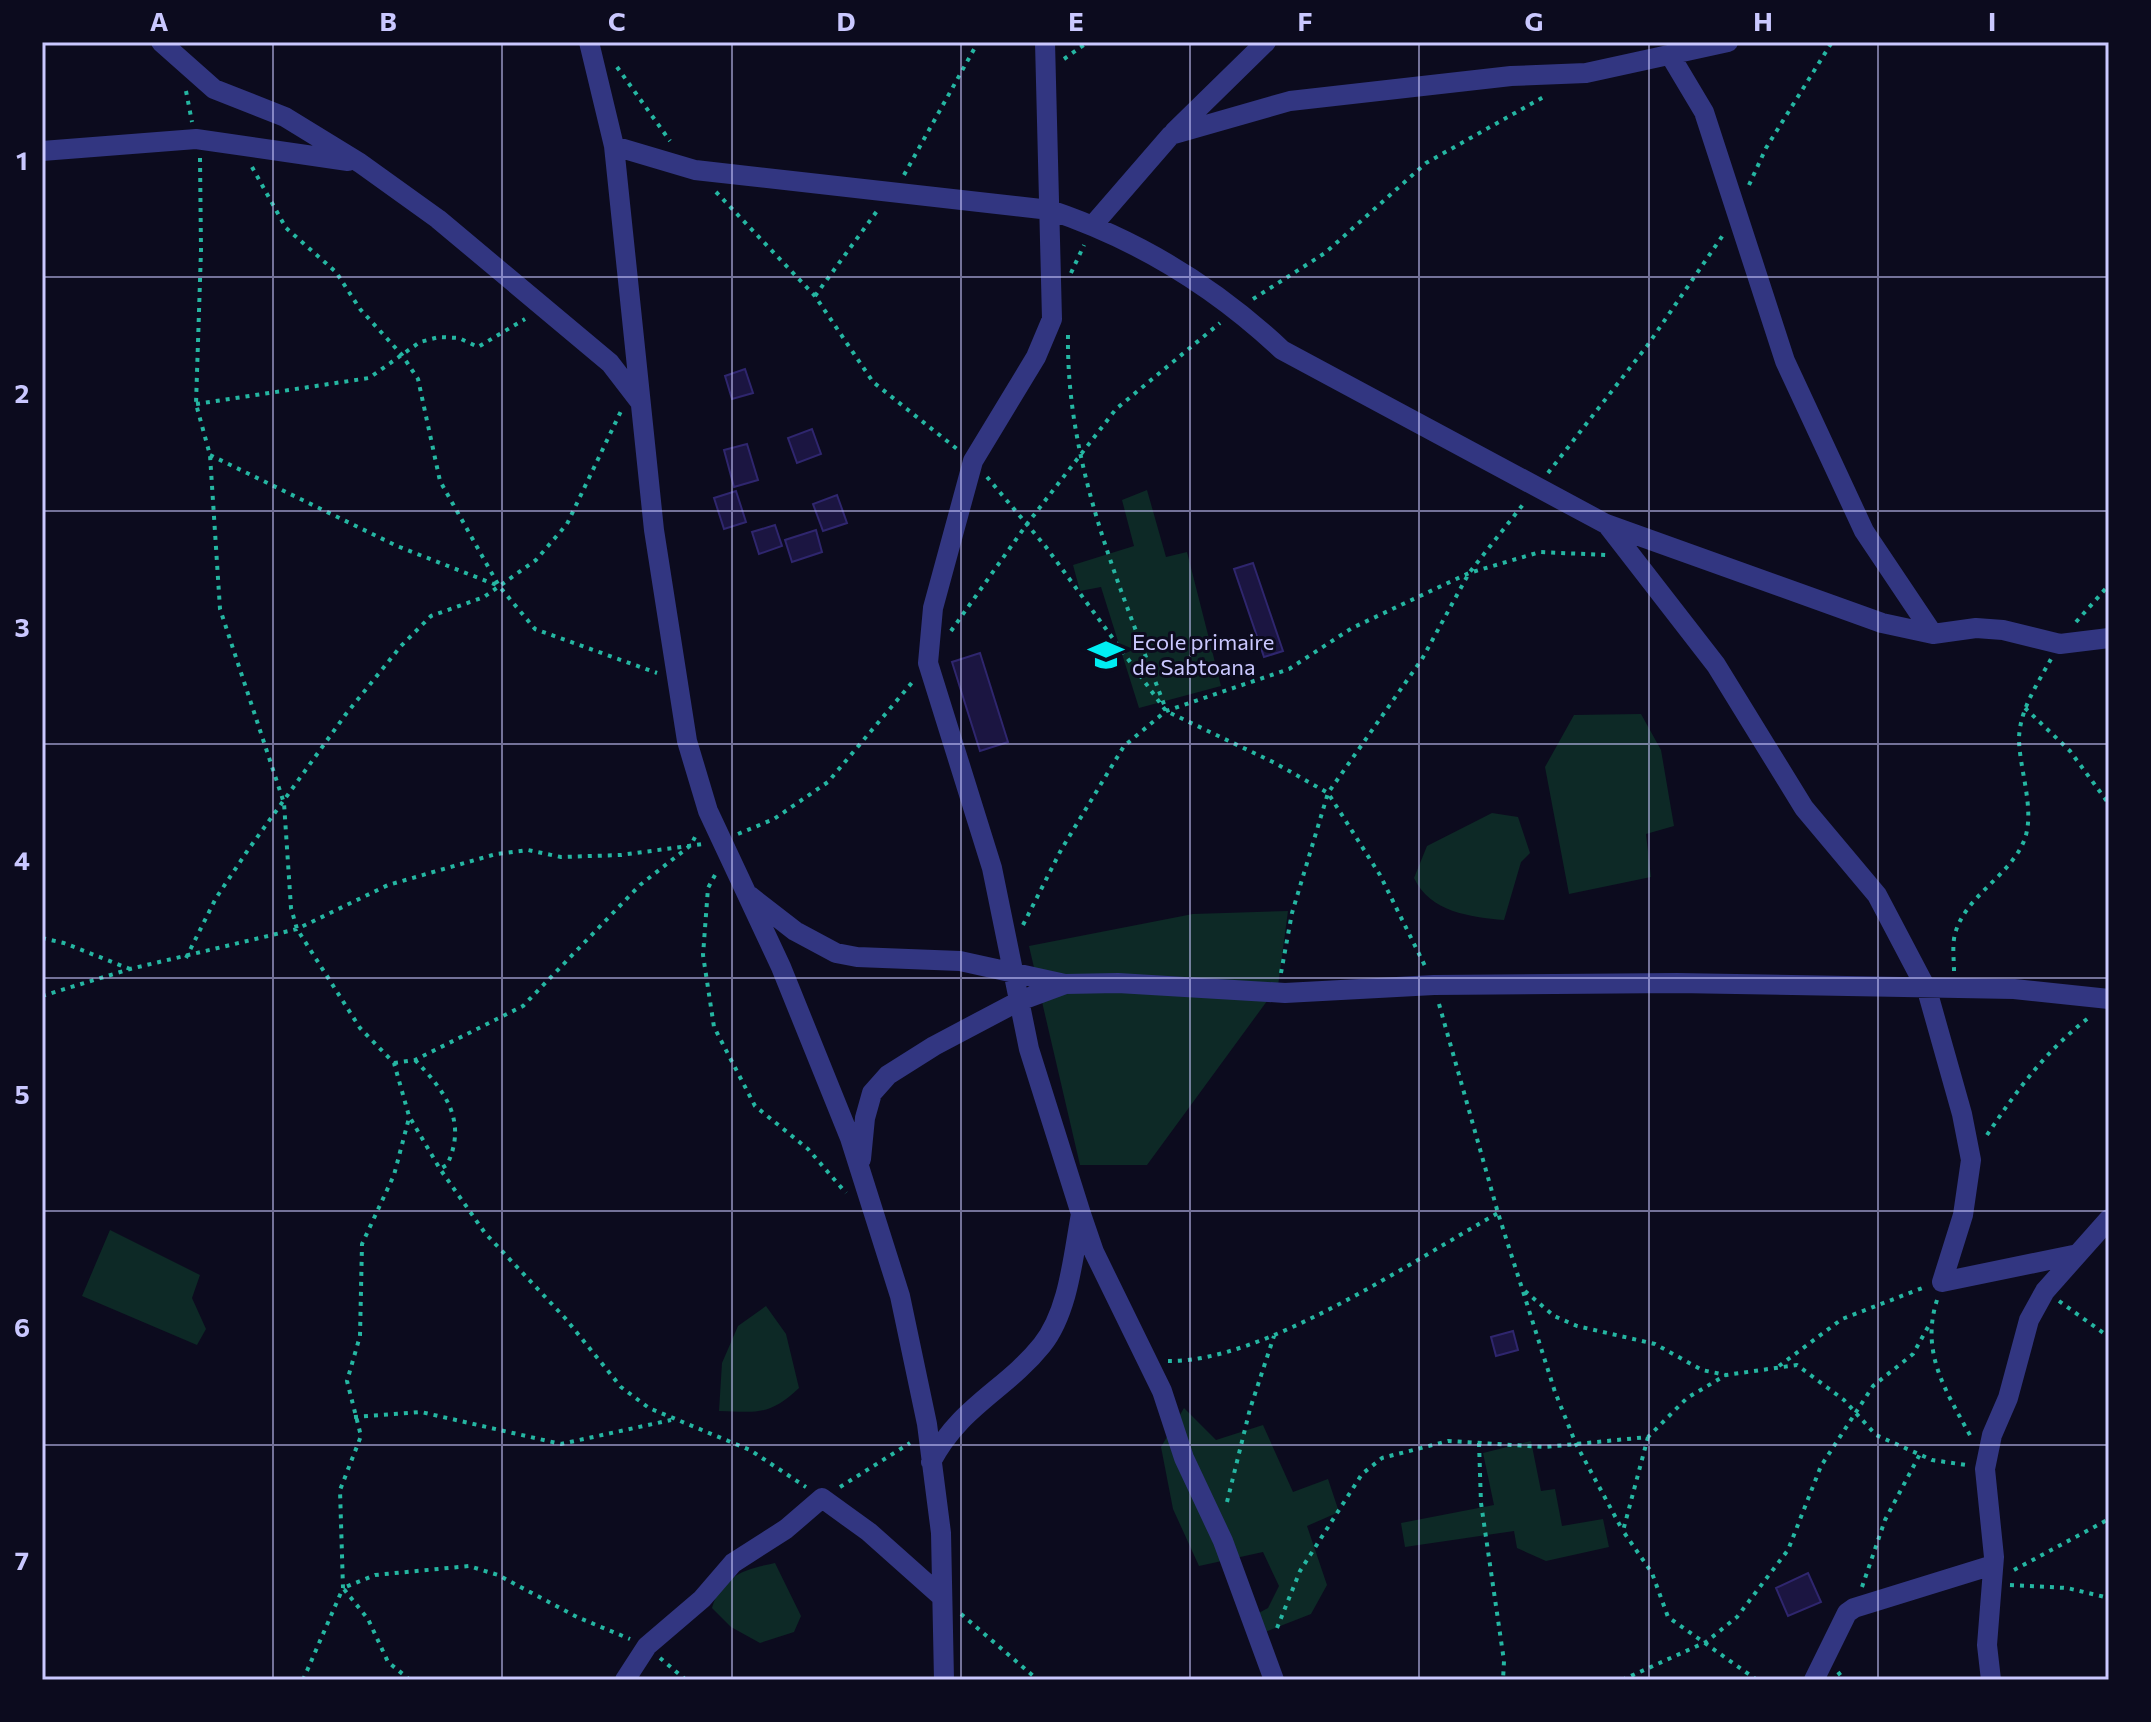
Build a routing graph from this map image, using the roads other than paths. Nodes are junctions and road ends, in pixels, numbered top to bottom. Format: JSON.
{"nodes":[{"id":1,"x":161,"y":42,"type":"edge"},
{"id":2,"x":589,"y":42,"type":"edge"},
{"id":3,"x":1045,"y":42,"type":"edge"},
{"id":4,"x":1266,"y":42,"type":"edge"},
{"id":5,"x":1728,"y":42,"type":"edge"},
{"id":6,"x":1670,"y":55,"type":"junction"},
{"id":7,"x":1171,"y":135,"type":"junction"},
{"id":8,"x":614,"y":146,"type":"junction"},
{"id":9,"x":42,"y":151,"type":"edge"},
{"id":10,"x":360,"y":163,"type":"junction"},
{"id":11,"x":1050,"y":210,"type":"junction"},
{"id":12,"x":1093,"y":225,"type":"junction"},
{"id":13,"x":635,"y":396,"type":"junction"},
{"id":14,"x":1606,"y":524,"type":"junction"},
{"id":15,"x":1933,"y":634,"type":"junction"},
{"id":16,"x":2109,"y":638,"type":"edge"},
{"id":17,"x":745,"y":891,"type":"junction"},
{"id":18,"x":1015,"y":975,"type":"junction"},
{"id":19,"x":1065,"y":984,"type":"junction"},
{"id":20,"x":1927,"y":990,"type":"junction"},
{"id":21,"x":1019,"y":1001,"type":"junction"},
{"id":22,"x":2104,"y":1005,"type":"edge"},
{"id":23,"x":860,"y":1171,"type":"junction"},
{"id":24,"x":1081,"y":1214,"type":"junction"},
{"id":25,"x":2109,"y":1219,"type":"edge"},
{"id":26,"x":2078,"y":1254,"type":"junction"},
{"id":27,"x":931,"y":1462,"type":"junction"},
{"id":28,"x":1992,"y":1575,"type":"junction"},
{"id":29,"x":942,"y":1597,"type":"junction"},
{"id":30,"x":1271,"y":1672,"type":"edge"},
{"id":31,"x":625,"y":1680,"type":"edge"},
{"id":32,"x":944,"y":1680,"type":"edge"},
{"id":33,"x":1814,"y":1680,"type":"edge"},
{"id":34,"x":1991,"y":1680,"type":"edge"}],
"edges":[{"from":1,"to":10,"type":"street"},
{"from":2,"to":8,"type":"street"},
{"from":3,"to":11,"type":"street"},
{"from":4,"to":7,"type":"street"},
{"from":5,"to":6,"type":"street"},
{"from":6,"to":7,"type":"street"},
{"from":6,"to":15,"type":"street"},
{"from":7,"to":12,"type":"street"},
{"from":8,"to":11,"type":"street"},
{"from":8,"to":13,"type":"street"},
{"from":9,"to":10,"type":"street"},
{"from":10,"to":13,"type":"street"},
{"from":11,"to":12,"type":"street"},
{"from":11,"to":18,"type":"street"},
{"from":12,"to":14,"type":"street"},
{"from":13,"to":17,"type":"street"},
{"from":14,"to":15,"type":"street"},
{"from":14,"to":20,"type":"street"},
{"from":15,"to":16,"type":"street"},
{"from":17,"to":18,"type":"street"},
{"from":17,"to":23,"type":"street"},
{"from":18,"to":19,"type":"street"},
{"from":18,"to":21,"type":"street"},
{"from":19,"to":20,"type":"street"},
{"from":19,"to":21,"type":"street"},
{"from":20,"to":22,"type":"street"},
{"from":20,"to":26,"type":"street"},
{"from":21,"to":23,"type":"street"},
{"from":21,"to":24,"type":"street"},
{"from":23,"to":27,"type":"street"},
{"from":24,"to":27,"type":"street"},
{"from":24,"to":30,"type":"street"},
{"from":25,"to":26,"type":"street"},
{"from":26,"to":28,"type":"street"},
{"from":27,"to":29,"type":"street"},
{"from":28,"to":33,"type":"street"},
{"from":28,"to":34,"type":"street"},
{"from":29,"to":31,"type":"street"},
{"from":29,"to":32,"type":"street"}]}
